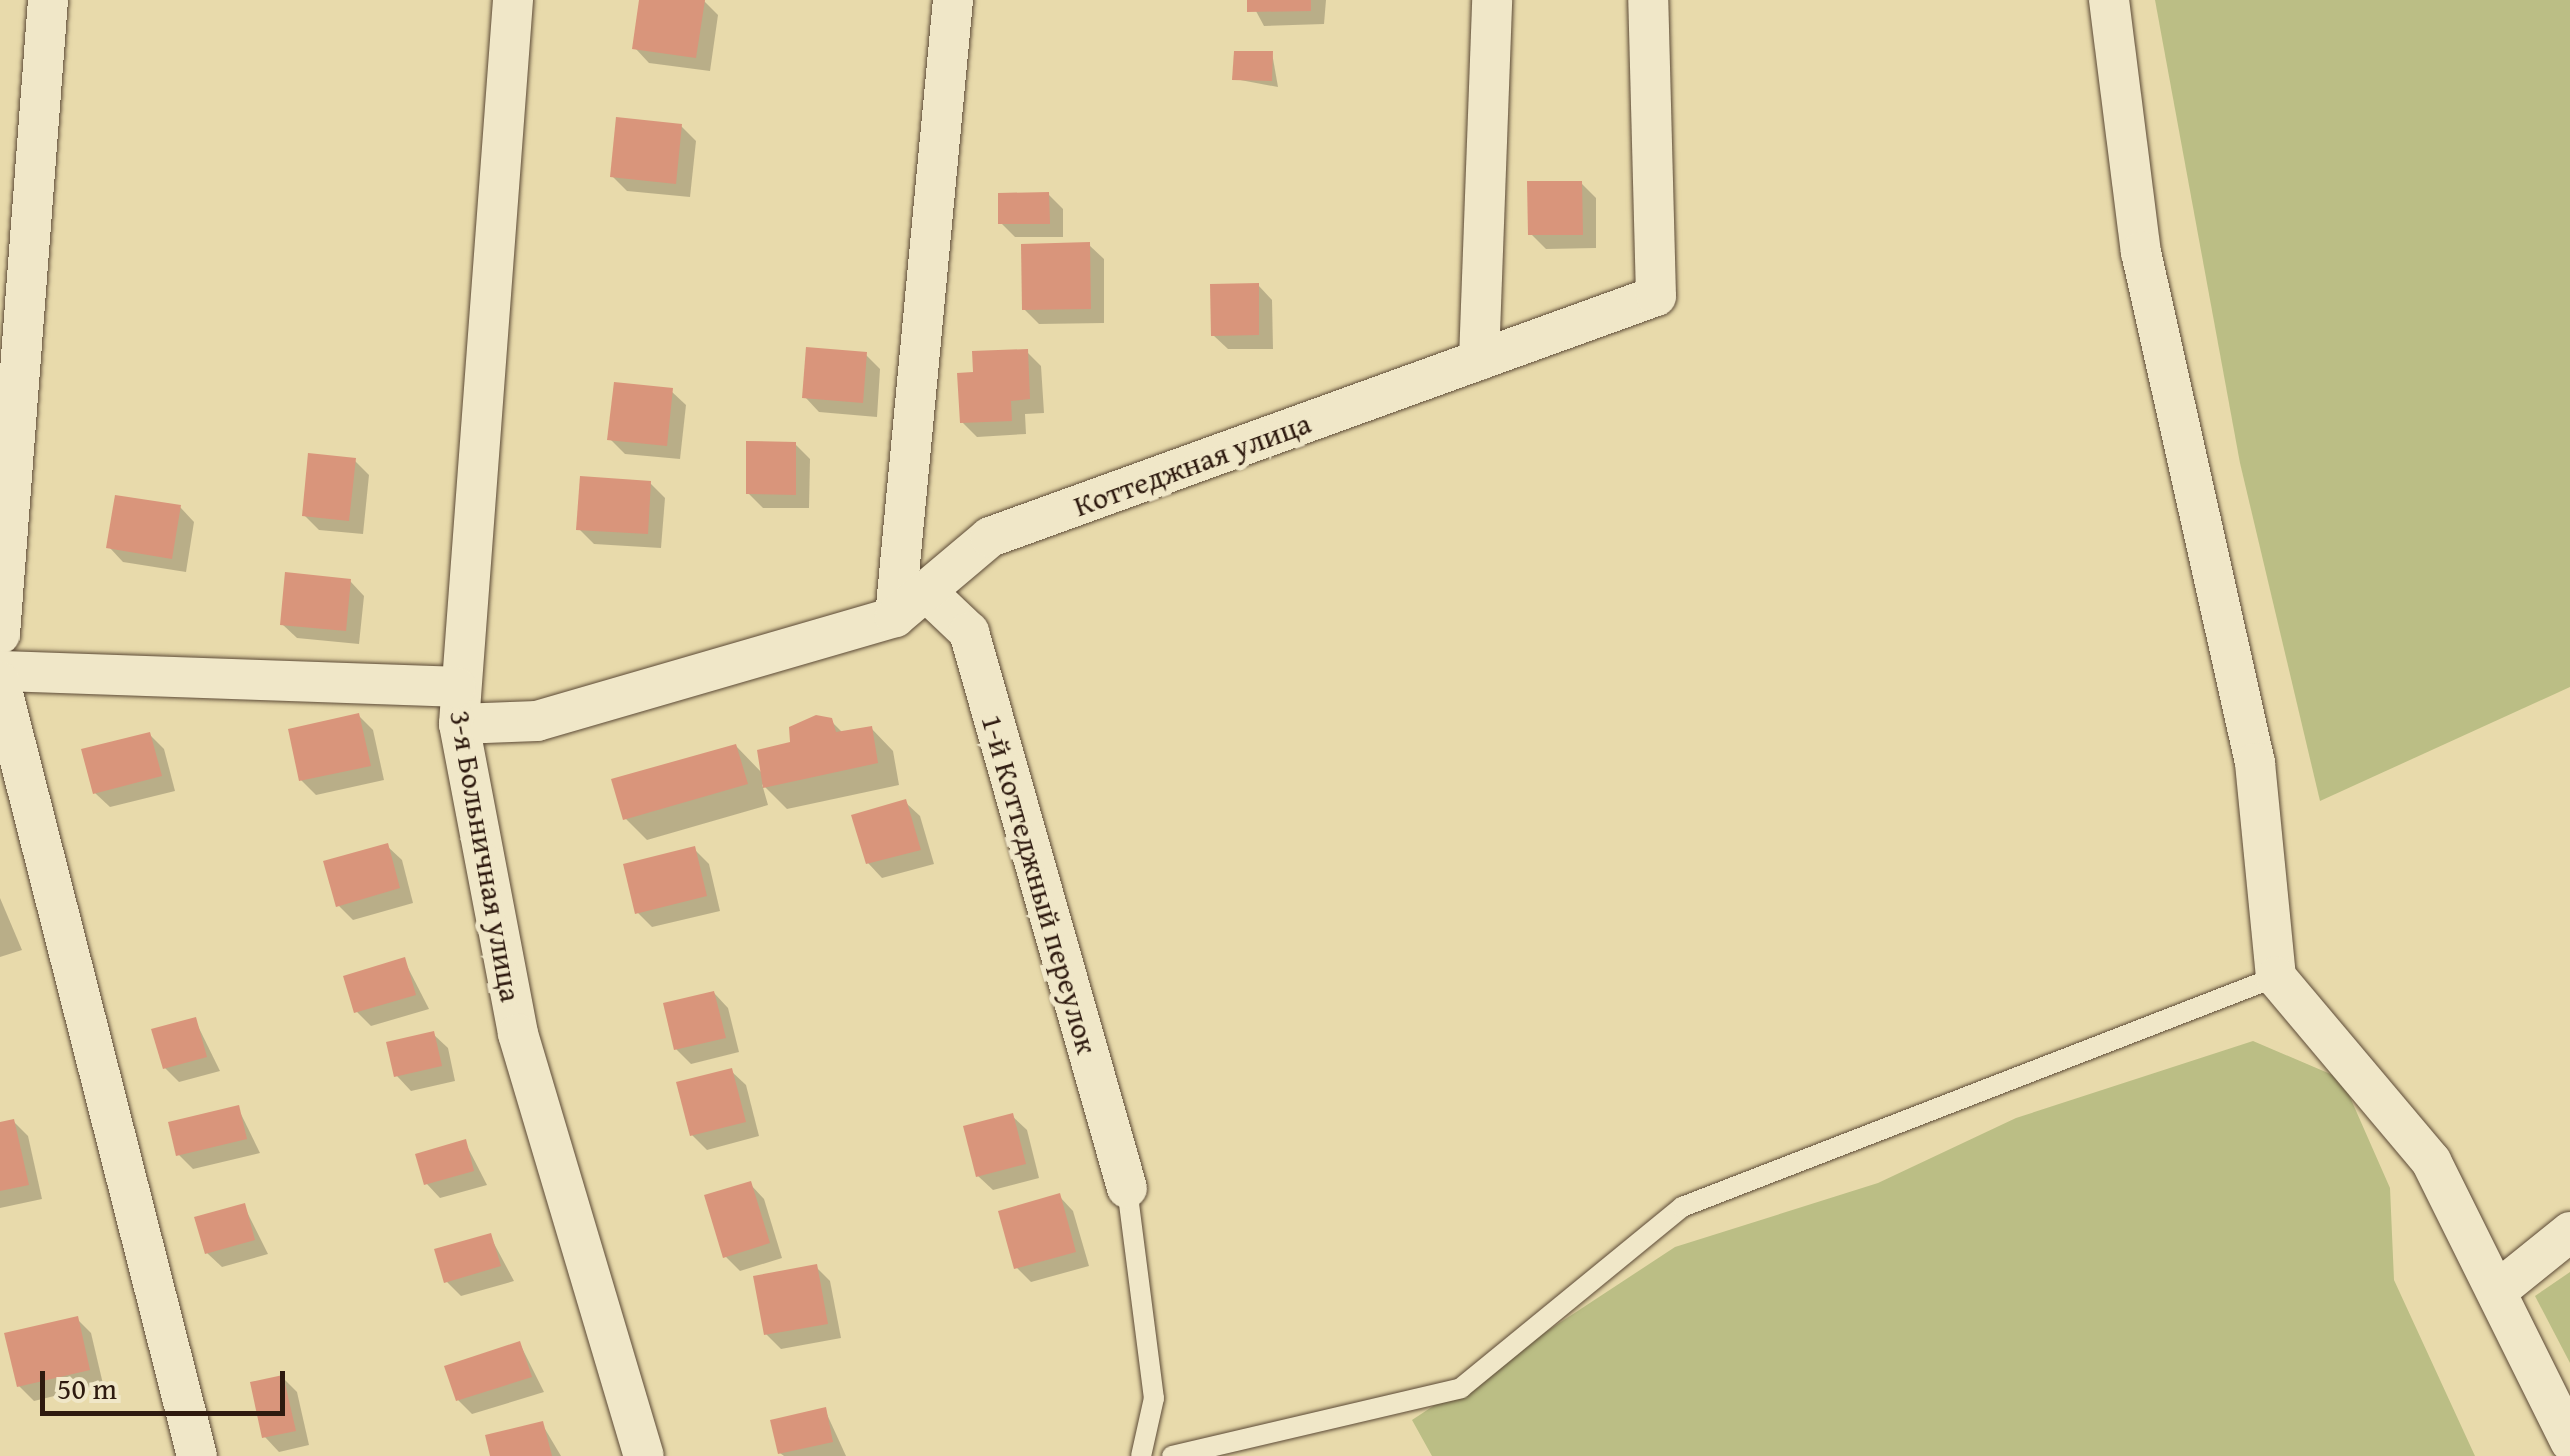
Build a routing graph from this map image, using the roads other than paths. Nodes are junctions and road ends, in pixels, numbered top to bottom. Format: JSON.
{"nodes":[{"id":1,"x":48,"y":0,"type":"edge"},
{"id":2,"x":513,"y":0,"type":"edge"},
{"id":3,"x":953,"y":0,"type":"edge"},
{"id":4,"x":1492,"y":0,"type":"edge"},
{"id":5,"x":1648,"y":0,"type":"edge"},
{"id":6,"x":2109,"y":0,"type":"edge"},
{"id":7,"x":1479,"y":360,"type":"junction"},
{"id":8,"x":930,"y":595,"type":"junction"},
{"id":9,"x":895,"y":616,"type":"junction"},
{"id":10,"x":0,"y":634,"type":"edge"},
{"id":11,"x":0,"y":671,"type":"edge"},
{"id":12,"x":0,"y":682,"type":"edge"},
{"id":13,"x":458,"y":705,"type":"junction"},
{"id":14,"x":2276,"y":977,"type":"junction"},
{"id":15,"x":1127,"y":1188,"type":"joint"},
{"id":16,"x":2570,"y":1232,"type":"edge"},
{"id":17,"x":2496,"y":1290,"type":"junction"},
{"id":18,"x":2570,"y":1441,"type":"edge"},
{"id":19,"x":197,"y":1456,"type":"edge"},
{"id":20,"x":644,"y":1456,"type":"edge"},
{"id":21,"x":1140,"y":1456,"type":"edge"},
{"id":22,"x":1172,"y":1456,"type":"edge"}],
"edges":[{"from":1,"to":10,"type":"street"},
{"from":2,"to":13,"type":"street","name":"3-я Больничная улица"},
{"from":3,"to":9,"type":"street"},
{"from":4,"to":7,"type":"street"},
{"from":5,"to":7,"type":"street","name":"Коттеджная улица"},
{"from":6,"to":14,"type":"street"},
{"from":7,"to":8,"type":"street","name":"Коттеджная улица"},
{"from":8,"to":9,"type":"street","name":"Коттеджная улица"},
{"from":8,"to":15,"type":"street","name":"1-й Коттеджный переулок"},
{"from":9,"to":13,"type":"street","name":"Коттеджная улица"},
{"from":11,"to":13,"type":"street","name":"Коттеджная улица"},
{"from":12,"to":19,"type":"street"},
{"from":13,"to":20,"type":"street","name":"3-я Больничная улица"},
{"from":14,"to":17,"type":"street"},
{"from":14,"to":22,"type":"lane"},
{"from":15,"to":21,"type":"lane"},
{"from":16,"to":17,"type":"street"},
{"from":17,"to":18,"type":"street"}]}
